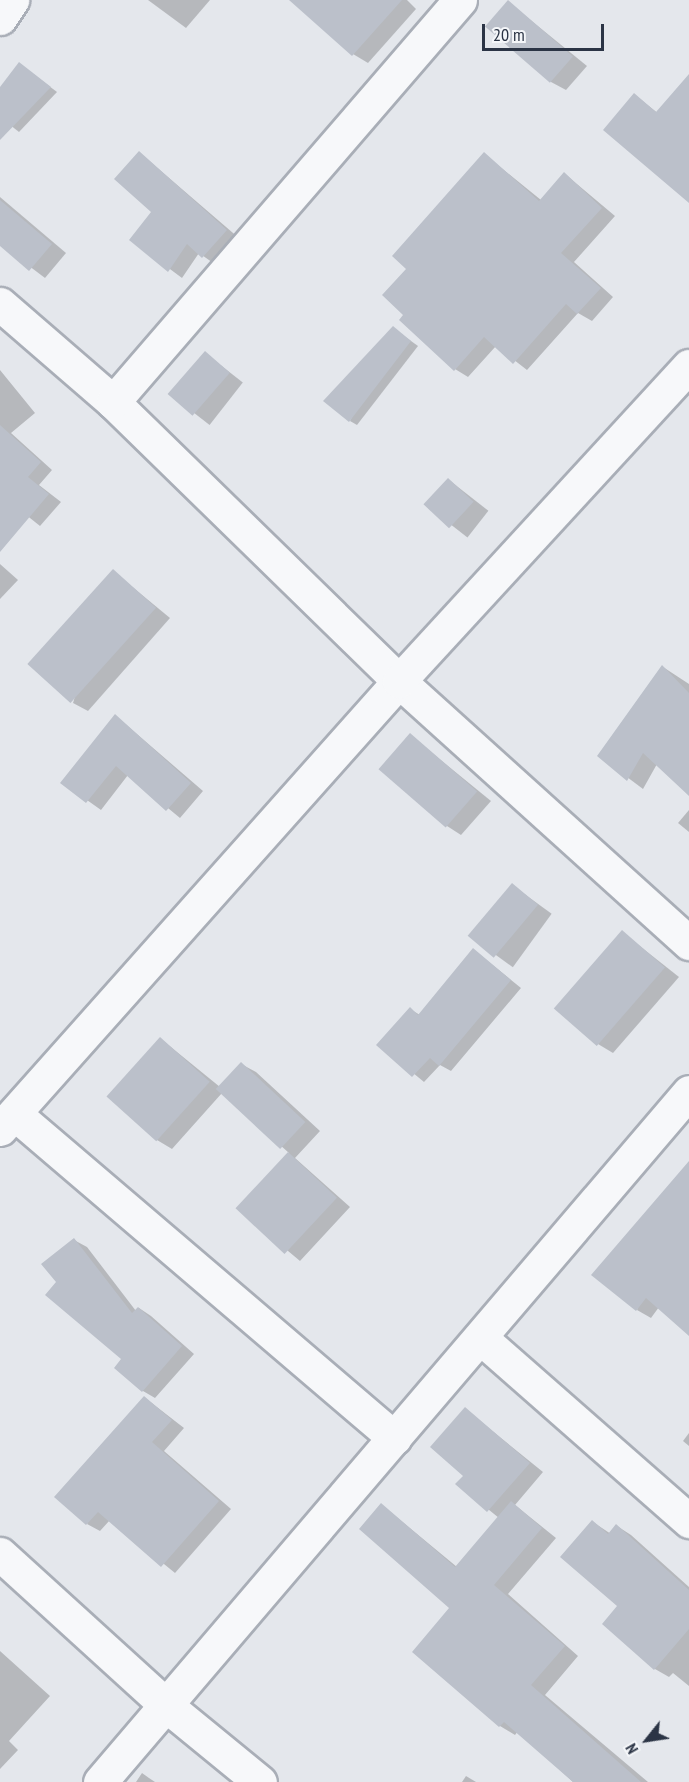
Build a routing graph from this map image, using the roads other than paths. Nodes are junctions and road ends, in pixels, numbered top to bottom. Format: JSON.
{"nodes":[{"id":1,"x":12,"y":0,"type":"edge"},
{"id":2,"x":459,"y":0,"type":"edge"},
{"id":3,"x":0,"y":18,"type":"edge"},
{"id":4,"x":0,"y":304,"type":"edge"},
{"id":5,"x":689,"y":366,"type":"edge"},
{"id":6,"x":113,"y":402,"type":"junction"},
{"id":7,"x":399,"y":681,"type":"junction"},
{"id":8,"x":689,"y":943,"type":"edge"},
{"id":9,"x":689,"y":1092,"type":"edge"},
{"id":10,"x":8,"y":1122,"type":"edge"},
{"id":11,"x":482,"y":1339,"type":"junction"},
{"id":12,"x":395,"y":1438,"type":"junction"},
{"id":13,"x":689,"y":1521,"type":"edge"},
{"id":14,"x":0,"y":1554,"type":"edge"},
{"id":15,"x":167,"y":1706,"type":"junction"},
{"id":16,"x":100,"y":1782,"type":"edge"},
{"id":17,"x":260,"y":1782,"type":"edge"}],
"edges":[{"from":1,"to":3,"type":"street"},
{"from":2,"to":6,"type":"street"},
{"from":4,"to":6,"type":"street"},
{"from":5,"to":7,"type":"street"},
{"from":6,"to":7,"type":"street"},
{"from":7,"to":8,"type":"street"},
{"from":7,"to":10,"type":"street"},
{"from":9,"to":11,"type":"street"},
{"from":10,"to":12,"type":"street"},
{"from":11,"to":12,"type":"street"},
{"from":11,"to":13,"type":"street"},
{"from":12,"to":15,"type":"street"},
{"from":14,"to":15,"type":"street"},
{"from":15,"to":16,"type":"street"},
{"from":15,"to":17,"type":"street"}]}
